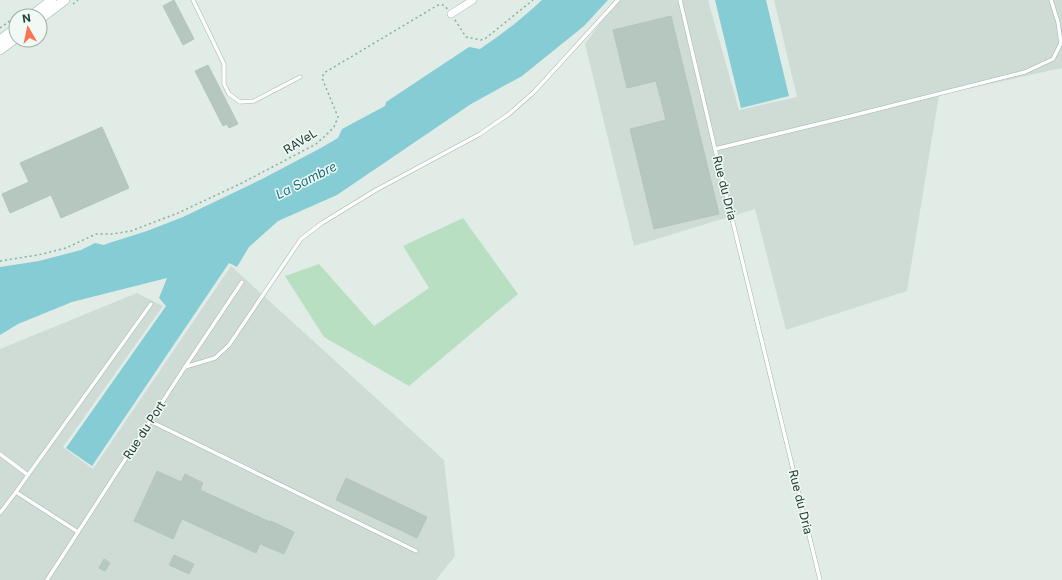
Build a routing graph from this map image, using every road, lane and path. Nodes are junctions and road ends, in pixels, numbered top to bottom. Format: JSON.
{"nodes":[{"id":1,"x":52,"y":0,"type":"edge"},
{"id":2,"x":65,"y":0,"type":"edge"},
{"id":3,"x":193,"y":0,"type":"edge"},
{"id":4,"x":473,"y":0,"type":"edge"},
{"id":5,"x":533,"y":0,"type":"edge"},
{"id":6,"x":618,"y":0,"type":"edge"},
{"id":7,"x":680,"y":0,"type":"edge"},
{"id":8,"x":1051,"y":0,"type":"edge"},
{"id":9,"x":42,"y":8,"type":"edge"},
{"id":10,"x":48,"y":13,"type":"edge"},
{"id":11,"x":451,"y":14,"type":"junction"},
{"id":12,"x":300,"y":77,"type":"dead end"},
{"id":13,"x":715,"y":149,"type":"junction"},
{"id":14,"x":0,"y":261,"type":"edge"},
{"id":15,"x":242,"y":282,"type":"dead end"},
{"id":16,"x":151,"y":304,"type":"dead end"},
{"id":17,"x":185,"y":367,"type":"junction"},
{"id":18,"x":150,"y":421,"type":"junction"},
{"id":19,"x":0,"y":454,"type":"edge"},
{"id":20,"x":28,"y":475,"type":"junction"},
{"id":21,"x":16,"y":492,"type":"junction"},
{"id":22,"x":0,"y":513,"type":"edge"},
{"id":23,"x":78,"y":532,"type":"junction"},
{"id":24,"x":416,"y":551,"type":"dead end"},
{"id":25,"x":47,"y":580,"type":"edge"},
{"id":26,"x":820,"y":580,"type":"edge"}],
"edges":[{"from":1,"to":9,"type":"main road"},
{"from":2,"to":10,"type":"main road"},
{"from":3,"to":12,"type":"lane"},
{"from":4,"to":11,"type":"street"},
{"from":5,"to":11,"type":"path","name":"RAVeL"},
{"from":6,"to":17,"type":"lane"},
{"from":7,"to":13,"type":"lane"},
{"from":8,"to":13,"type":"lane","name":"Rue du Dria"},
{"from":11,"to":14,"type":"path","name":"RAVeL","number":"RAVeL"},
{"from":13,"to":26,"type":"lane","name":"Rue du Dria"},
{"from":15,"to":17,"type":"lane","name":"Rue du Port"},
{"from":16,"to":20,"type":"lane"},
{"from":17,"to":18,"type":"lane","name":"Rue du Port"},
{"from":18,"to":23,"type":"lane","name":"Rue du Port"},
{"from":18,"to":24,"type":"lane"},
{"from":19,"to":20,"type":"lane"},
{"from":20,"to":21,"type":"lane"},
{"from":21,"to":22,"type":"lane"},
{"from":21,"to":23,"type":"lane"},
{"from":23,"to":25,"type":"lane","name":"Rue du Port"}]}
